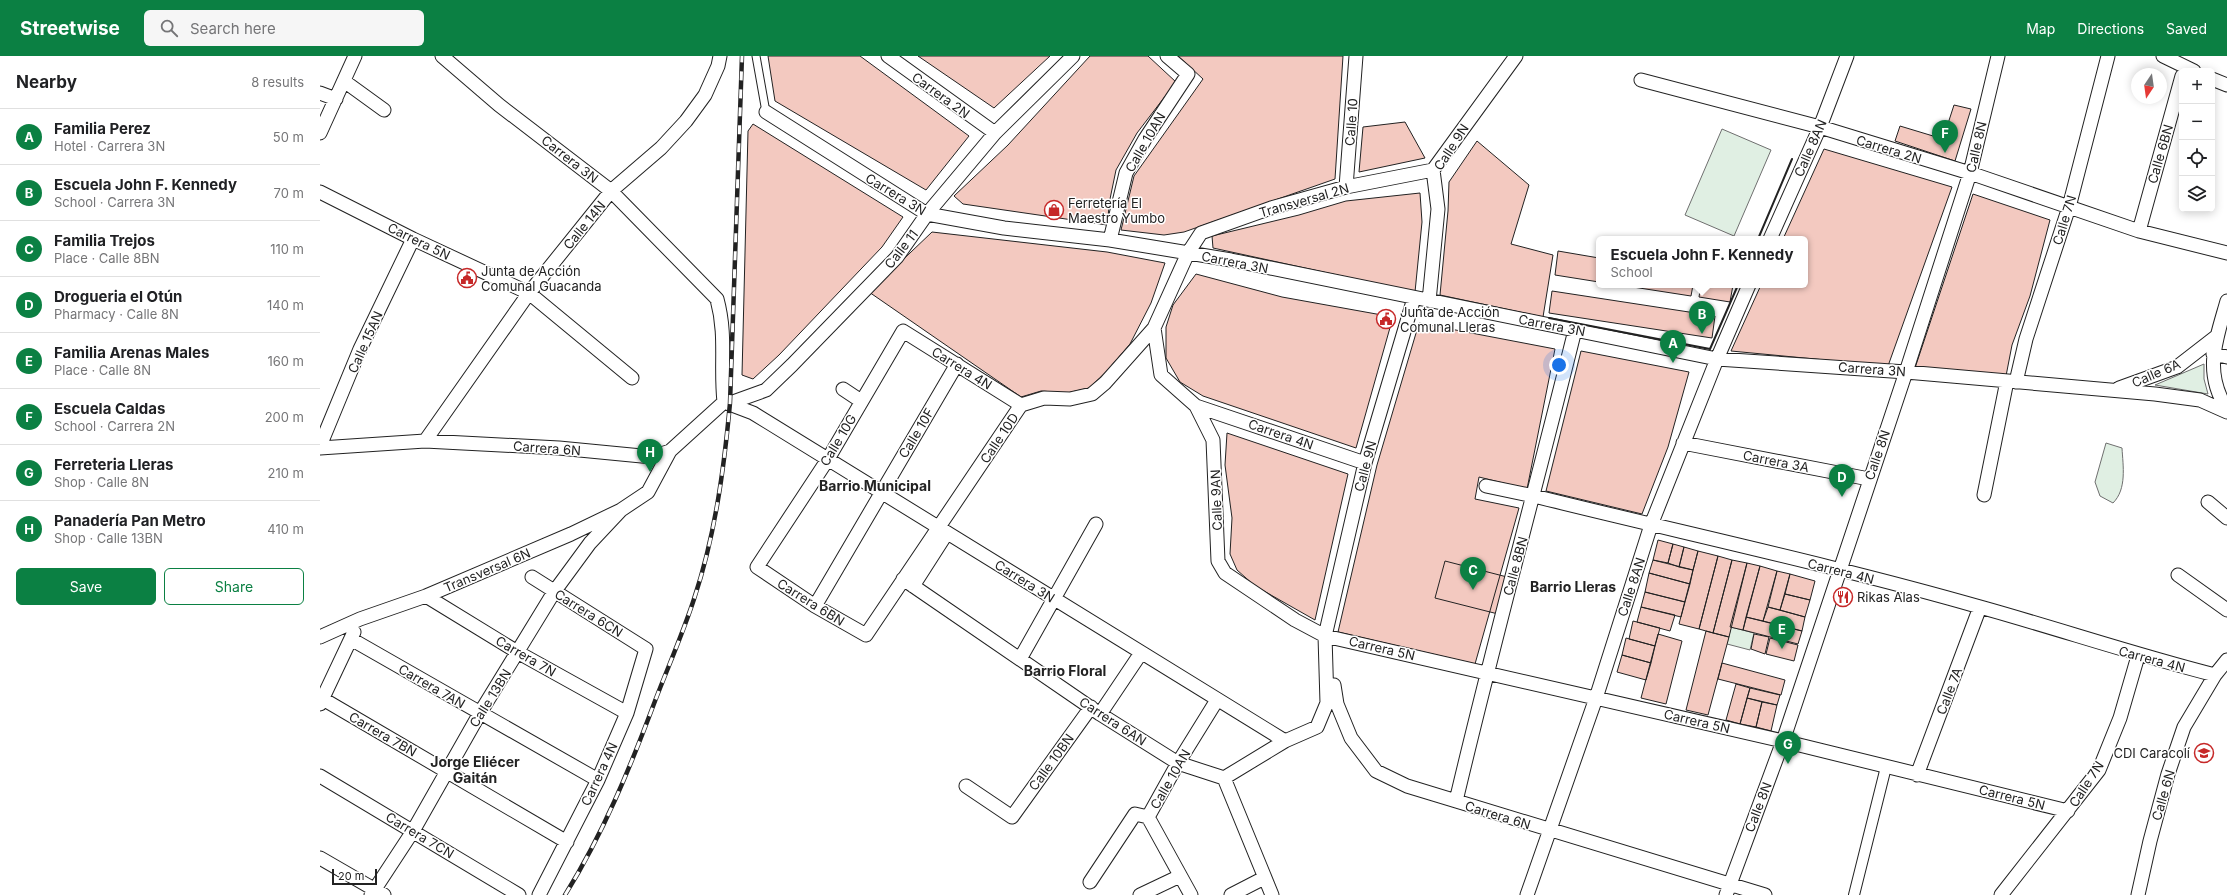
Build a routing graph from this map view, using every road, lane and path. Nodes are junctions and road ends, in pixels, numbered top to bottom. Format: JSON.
{"nodes":[{"id":1,"x":356,"y":56,"type":"edge"},
{"id":2,"x":442,"y":56,"type":"edge"},
{"id":3,"x":720,"y":56,"type":"edge"},
{"id":4,"x":756,"y":56,"type":"edge"},
{"id":5,"x":888,"y":56,"type":"edge"},
{"id":6,"x":1073,"y":56,"type":"edge"},
{"id":7,"x":1167,"y":56,"type":"edge"},
{"id":8,"x":1356,"y":56,"type":"edge"},
{"id":9,"x":1516,"y":56,"type":"edge"},
{"id":10,"x":1847,"y":56,"type":"edge"},
{"id":11,"x":1998,"y":56,"type":"edge"},
{"id":12,"x":2108,"y":56,"type":"edge"},
{"id":13,"x":2163,"y":56,"type":"edge"},
{"id":14,"x":2181,"y":68,"type":"edge"},
{"id":15,"x":2215,"y":79,"type":"edge"},
{"id":16,"x":1641,"y":80,"type":"dead end"},
{"id":17,"x":344,"y":81,"type":"junction"},
{"id":18,"x":2227,"y":85,"type":"edge"},
{"id":19,"x":320,"y":93,"type":"edge"},
{"id":20,"x":2179,"y":95,"type":"edge"},
{"id":21,"x":336,"y":99,"type":"junction"},
{"id":22,"x":384,"y":110,"type":"dead end"},
{"id":23,"x":766,"y":112,"type":"joint"},
{"id":24,"x":1820,"y":127,"type":"junction"},
{"id":25,"x":320,"y":133,"type":"edge"},
{"id":26,"x":995,"y":133,"type":"junction"},
{"id":27,"x":1433,"y":170,"type":"junction"},
{"id":28,"x":1970,"y":173,"type":"junction"},
{"id":29,"x":1346,"y":188,"type":"junction"},
{"id":30,"x":611,"y":191,"type":"junction"},
{"id":31,"x":320,"y":192,"type":"edge"},
{"id":32,"x":2069,"y":207,"type":"junction"},
{"id":33,"x":928,"y":214,"type":"junction"},
{"id":34,"x":2139,"y":231,"type":"junction"},
{"id":35,"x":1771,"y":236,"type":"edge"},
{"id":36,"x":413,"y":239,"type":"junction"},
{"id":37,"x":1110,"y":240,"type":"junction"},
{"id":38,"x":1188,"y":253,"type":"junction"},
{"id":39,"x":2227,"y":253,"type":"edge"},
{"id":40,"x":1748,"y":288,"type":"edge"},
{"id":41,"x":529,"y":294,"type":"junction"},
{"id":42,"x":1414,"y":298,"type":"junction"},
{"id":43,"x":1429,"y":301,"type":"junction"},
{"id":44,"x":2227,"y":301,"type":"edge"},
{"id":45,"x":1154,"y":328,"type":"junction"},
{"id":46,"x":1575,"y":330,"type":"junction"},
{"id":47,"x":903,"y":331,"type":"joint"},
{"id":48,"x":2217,"y":336,"type":"junction"},
{"id":49,"x":2214,"y":354,"type":"junction"},
{"id":50,"x":2227,"y":358,"type":"edge"},
{"id":51,"x":1717,"y":359,"type":"junction"},
{"id":52,"x":957,"y":364,"type":"junction"},
{"id":53,"x":1906,"y":372,"type":"junction"},
{"id":54,"x":632,"y":378,"type":"dead end"},
{"id":55,"x":2012,"y":382,"type":"junction"},
{"id":56,"x":843,"y":389,"type":"dead end"},
{"id":57,"x":2112,"y":390,"type":"junction"},
{"id":58,"x":861,"y":401,"type":"junction"},
{"id":59,"x":727,"y":403,"type":"junction"},
{"id":60,"x":1021,"y":405,"type":"junction"},
{"id":61,"x":1196,"y":406,"type":"junction"},
{"id":62,"x":2227,"y":410,"type":"edge"},
{"id":63,"x":425,"y":441,"type":"junction"},
{"id":64,"x":1683,"y":443,"type":"junction"},
{"id":65,"x":320,"y":447,"type":"edge"},
{"id":66,"x":670,"y":451,"type":"junction"},
{"id":67,"x":828,"y":459,"type":"junction"},
{"id":68,"x":1365,"y":463,"type":"junction"},
{"id":69,"x":1869,"y":479,"type":"junction"},
{"id":70,"x":1486,"y":486,"type":"dead end"},
{"id":71,"x":881,"y":492,"type":"junction"},
{"id":72,"x":1984,"y":495,"type":"dead end"},
{"id":73,"x":1534,"y":496,"type":"junction"},
{"id":74,"x":2208,"y":502,"type":"dead end"},
{"id":75,"x":621,"y":510,"type":"junction"},
{"id":76,"x":2227,"y":518,"type":"edge"},
{"id":77,"x":1096,"y":524,"type":"dead end"},
{"id":78,"x":1651,"y":525,"type":"junction"},
{"id":79,"x":943,"y":530,"type":"junction"},
{"id":80,"x":757,"y":567,"type":"joint"},
{"id":81,"x":1839,"y":570,"type":"junction"},
{"id":82,"x":2178,"y":575,"type":"dead end"},
{"id":83,"x":532,"y":577,"type":"dead end"},
{"id":84,"x":908,"y":583,"type":"junction"},
{"id":85,"x":554,"y":592,"type":"junction"},
{"id":86,"x":426,"y":596,"type":"junction"},
{"id":87,"x":1054,"y":599,"type":"junction"},
{"id":88,"x":815,"y":606,"type":"junction"},
{"id":89,"x":1980,"y":607,"type":"junction"},
{"id":90,"x":2227,"y":610,"type":"edge"},
{"id":91,"x":360,"y":619,"type":"junction"},
{"id":92,"x":866,"y":635,"type":"joint"},
{"id":93,"x":1325,"y":636,"type":"junction"},
{"id":94,"x":320,"y":637,"type":"edge"},
{"id":95,"x":351,"y":639,"type":"junction"},
{"id":96,"x":646,"y":649,"type":"joint"},
{"id":97,"x":519,"y":653,"type":"junction"},
{"id":98,"x":1141,"y":653,"type":"junction"},
{"id":99,"x":2138,"y":656,"type":"junction"},
{"id":100,"x":1020,"y":659,"type":"junction"},
{"id":101,"x":2227,"y":660,"type":"edge"},
{"id":102,"x":1487,"y":672,"type":"junction"},
{"id":103,"x":2215,"y":675,"type":"junction"},
{"id":104,"x":1596,"y":698,"type":"junction"},
{"id":105,"x":1218,"y":700,"type":"junction"},
{"id":106,"x":321,"y":701,"type":"edge"},
{"id":107,"x":1096,"y":711,"type":"junction"},
{"id":108,"x":480,"y":713,"type":"junction"},
{"id":109,"x":627,"y":713,"type":"junction"},
{"id":110,"x":1285,"y":741,"type":"junction"},
{"id":111,"x":1783,"y":741,"type":"junction"},
{"id":112,"x":1178,"y":763,"type":"junction"},
{"id":113,"x":1886,"y":767,"type":"junction"},
{"id":114,"x":446,"y":772,"type":"junction"},
{"id":115,"x":1917,"y":774,"type":"junction"},
{"id":116,"x":320,"y":776,"type":"edge"},
{"id":117,"x":1224,"y":778,"type":"junction"},
{"id":118,"x":598,"y":780,"type":"junction"},
{"id":119,"x":966,"y":786,"type":"dead end"},
{"id":120,"x":1456,"y":801,"type":"junction"},
{"id":121,"x":2068,"y":811,"type":"junction"},
{"id":122,"x":1148,"y":817,"type":"junction"},
{"id":123,"x":413,"y":831,"type":"junction"},
{"id":124,"x":1550,"y":831,"type":"junction"},
{"id":125,"x":567,"y":842,"type":"junction"},
{"id":126,"x":320,"y":858,"type":"edge"},
{"id":127,"x":1180,"y":876,"type":"junction"},
{"id":128,"x":1264,"y":878,"type":"junction"},
{"id":129,"x":1090,"y":882,"type":"dead end"},
{"id":130,"x":1728,"y":889,"type":"edge"},
{"id":131,"x":377,"y":893,"type":"edge"},
{"id":132,"x":520,"y":895,"type":"edge"},
{"id":133,"x":539,"y":895,"type":"edge"},
{"id":134,"x":1140,"y":895,"type":"edge"},
{"id":135,"x":1191,"y":895,"type":"edge"},
{"id":136,"x":1230,"y":895,"type":"edge"},
{"id":137,"x":1272,"y":895,"type":"edge"},
{"id":138,"x":1527,"y":895,"type":"edge"},
{"id":139,"x":1765,"y":895,"type":"edge"},
{"id":140,"x":1854,"y":895,"type":"edge"},
{"id":141,"x":2001,"y":895,"type":"edge"},
{"id":142,"x":2138,"y":895,"type":"edge"}],
"edges":[{"from":1,"to":17,"type":"street"},
{"from":2,"to":30,"type":"street","name":"Carrera 3N"},
{"from":3,"to":30,"type":"street","name":"Calle 14N"},
{"from":4,"to":23,"type":"lane"},
{"from":5,"to":26,"type":"street","name":"Carrera 2N"},
{"from":6,"to":26,"type":"street","name":"Calle 11"},
{"from":7,"to":37,"type":"street","name":"Calle 10AN"},
{"from":8,"to":29,"type":"street","name":"Calle 10"},
{"from":9,"to":27,"type":"street","name":"Calle 9N"},
{"from":10,"to":24,"type":"street","name":"Calle 8AN"},
{"from":11,"to":28,"type":"street","name":"Calle 8N"},
{"from":12,"to":32,"type":"street","name":"Calle 7N"},
{"from":13,"to":14,"type":"street"},
{"from":15,"to":18,"type":"street"},
{"from":16,"to":24,"type":"street","name":"Carrera 2N"},
{"from":17,"to":21,"type":"street"},
{"from":17,"to":22,"type":"street"},
{"from":19,"to":21,"type":"street"},
{"from":20,"to":34,"type":"street","name":"Calle 6BN"},
{"from":21,"to":25,"type":"street"},
{"from":23,"to":33,"type":"street","name":"Carrera 3N"},
{"from":24,"to":28,"type":"street","name":"Carrera 2N"},
{"from":24,"to":35,"type":"street","name":"Calle 8AN"},
{"from":26,"to":33,"type":"street","name":"Calle 11"},
{"from":27,"to":29,"type":"street","name":"Transversal 2N"},
{"from":27,"to":43,"type":"street","name":"Calle 9N"},
{"from":28,"to":32,"type":"street","name":"Carrera 2N"},
{"from":28,"to":53,"type":"street","name":"Calle 8N"},
{"from":29,"to":38,"type":"street","name":"Transversal 2N"},
{"from":30,"to":41,"type":"street","name":"Calle 14N"},
{"from":30,"to":59,"type":"street","name":"Carrera 3N"},
{"from":31,"to":36,"type":"street","name":"Carrera 5N"},
{"from":32,"to":34,"type":"street","name":"Carrera 2N"},
{"from":32,"to":55,"type":"street","name":"Calle 7N"},
{"from":33,"to":37,"type":"street","name":"Carrera 3N"},
{"from":33,"to":59,"type":"street","name":"Calle 11"},
{"from":34,"to":39,"type":"street","name":"Carrera 2N"},
{"from":36,"to":41,"type":"street","name":"Carrera 5N"},
{"from":36,"to":65,"type":"street","name":"Calle 15AN"},
{"from":37,"to":38,"type":"street","name":"Carrera 3N"},
{"from":38,"to":42,"type":"street","name":"Carrera 3N"},
{"from":38,"to":45,"type":"street","name":"Calle 10D"},
{"from":40,"to":51,"type":"street","name":"Calle 8AN"},
{"from":41,"to":54,"type":"street","name":"Carrera 5N"},
{"from":41,"to":63,"type":"street","name":"Calle 14N"},
{"from":42,"to":43,"type":"street","name":"Carrera 3N"},
{"from":42,"to":68,"type":"street","name":"Calle 9N"},
{"from":43,"to":46,"type":"street","name":"Carrera 3N"},
{"from":44,"to":48,"type":"street"},
{"from":45,"to":60,"type":"street","name":"Calle 10D"},
{"from":45,"to":61,"type":"street","name":"Calle 9AN"},
{"from":46,"to":51,"type":"street","name":"Carrera 3N"},
{"from":46,"to":73,"type":"street","name":"Calle 8BN"},
{"from":47,"to":52,"type":"street","name":"Carrera 4N"},
{"from":47,"to":58,"type":"street","name":"Calle 10G"},
{"from":48,"to":49,"type":"street"},
{"from":48,"to":57,"type":"street","name":"Calle 6A"},
{"from":49,"to":50,"type":"street"},
{"from":49,"to":62,"type":"street"},
{"from":51,"to":53,"type":"street","name":"Carrera 3N"},
{"from":51,"to":64,"type":"street","name":"Calle 8AN"},
{"from":52,"to":60,"type":"street","name":"Carrera 4N"},
{"from":52,"to":71,"type":"street","name":"Calle 10F"},
{"from":53,"to":55,"type":"street","name":"Carrera 3N"},
{"from":53,"to":69,"type":"street","name":"Calle 8N"},
{"from":55,"to":57,"type":"street","name":"Carrera 3N"},
{"from":55,"to":72,"type":"street","name":"Calle 7N"},
{"from":56,"to":58,"type":"street"},
{"from":57,"to":62,"type":"street","name":"Carrera 3N"},
{"from":58,"to":67,"type":"street","name":"Calle 10G"},
{"from":59,"to":66,"type":"street","name":"Carrera 6N"},
{"from":59,"to":67,"type":"street","name":"Carrera 3N"},
{"from":60,"to":79,"type":"street","name":"Calle 10D"},
{"from":61,"to":68,"type":"street","name":"Carrera 4N"},
{"from":61,"to":93,"type":"street","name":"Calle 9AN"},
{"from":63,"to":65,"type":"street","name":"Carrera 6N"},
{"from":63,"to":66,"type":"street","name":"Carrera 6N"},
{"from":64,"to":69,"type":"street","name":"Carrera 3A"},
{"from":64,"to":78,"type":"street","name":"Calle 8AN"},
{"from":66,"to":75,"type":"street","name":"Transversal 6N"},
{"from":67,"to":71,"type":"street","name":"Carrera 3N"},
{"from":67,"to":80,"type":"street","name":"Calle 10G"},
{"from":68,"to":93,"type":"street","name":"Calle 9N"},
{"from":69,"to":81,"type":"street","name":"Calle 8N"},
{"from":70,"to":73,"type":"street","name":"Carrera 4N"},
{"from":71,"to":79,"type":"street","name":"Carrera 3N"},
{"from":71,"to":88,"type":"street","name":"Calle 10F"},
{"from":73,"to":78,"type":"street","name":"Carrera 4N"},
{"from":73,"to":102,"type":"street","name":"Calle 8BN"},
{"from":74,"to":76,"type":"street"},
{"from":75,"to":85,"type":"street","name":"Calle 13BN"},
{"from":75,"to":86,"type":"street","name":"Transversal 6N"},
{"from":77,"to":87,"type":"street"},
{"from":78,"to":81,"type":"street","name":"Carrera 4N"},
{"from":78,"to":104,"type":"street","name":"Calle 8AN"},
{"from":79,"to":84,"type":"street","name":"Calle 10D"},
{"from":79,"to":87,"type":"street","name":"Carrera 3N"},
{"from":80,"to":88,"type":"street","name":"Carrera 6BN"},
{"from":81,"to":89,"type":"street","name":"Carrera 4N"},
{"from":81,"to":111,"type":"street","name":"Calle 8N"},
{"from":82,"to":90,"type":"street"},
{"from":83,"to":85,"type":"street","name":"Carrera 6CN"},
{"from":84,"to":92,"type":"street","name":"Calle 10D"},
{"from":84,"to":100,"type":"street","name":"Carrera 6AN"},
{"from":85,"to":96,"type":"street","name":"Carrera 6CN"},
{"from":85,"to":97,"type":"street","name":"Calle 13BN"},
{"from":86,"to":91,"type":"street","name":"Transversal 6N"},
{"from":86,"to":97,"type":"street","name":"Carrera 7N"},
{"from":87,"to":98,"type":"street","name":"Carrera 3N"},
{"from":87,"to":100,"type":"street"},
{"from":88,"to":92,"type":"street","name":"Carrera 6BN"},
{"from":89,"to":99,"type":"street","name":"Carrera 4N"},
{"from":89,"to":115,"type":"street","name":"Calle 7A"},
{"from":91,"to":94,"type":"street","name":"Transversal 6N"},
{"from":91,"to":95,"type":"street"},
{"from":93,"to":102,"type":"street","name":"Carrera 5N"},
{"from":93,"to":110,"type":"street"},
{"from":93,"to":120,"type":"street","name":"Carrera 6N"},
{"from":95,"to":106,"type":"street"},
{"from":95,"to":108,"type":"street","name":"Carrera 7AN"},
{"from":96,"to":109,"type":"street","name":"Carrera 4N"},
{"from":97,"to":108,"type":"street","name":"Calle 13BN"},
{"from":97,"to":109,"type":"street","name":"Carrera 7N"},
{"from":98,"to":105,"type":"street","name":"Carrera 3N"},
{"from":98,"to":107,"type":"street","name":"Calle 10BN"},
{"from":99,"to":103,"type":"street","name":"Carrera 4N"},
{"from":99,"to":121,"type":"street","name":"Calle 7N"},
{"from":100,"to":107,"type":"street","name":"Carrera 6AN"},
{"from":101,"to":103,"type":"street","name":"Calle 6N"},
{"from":102,"to":104,"type":"street","name":"Carrera 5N"},
{"from":102,"to":120,"type":"street","name":"Calle 8BN"},
{"from":103,"to":142,"type":"street","name":"Calle 6N"},
{"from":104,"to":111,"type":"street","name":"Carrera 5N"},
{"from":104,"to":124,"type":"street","name":"Calle 8AN"},
{"from":105,"to":110,"type":"street","name":"Carrera 3N"},
{"from":105,"to":112,"type":"street","name":"Calle 10AN"},
{"from":106,"to":114,"type":"street","name":"Carrera 7BN"},
{"from":107,"to":112,"type":"street","name":"Carrera 6AN"},
{"from":107,"to":119,"type":"street","name":"Calle 10BN"},
{"from":108,"to":114,"type":"street","name":"Calle 13BN"},
{"from":108,"to":118,"type":"street","name":"Carrera 7AN"},
{"from":109,"to":118,"type":"street","name":"Carrera 4N"},
{"from":110,"to":117,"type":"street"},
{"from":111,"to":113,"type":"street","name":"Carrera 5N"},
{"from":111,"to":130,"type":"street","name":"Calle 8N"},
{"from":112,"to":117,"type":"street","name":"Carrera 6AN"},
{"from":112,"to":122,"type":"street","name":"Calle 10AN"},
{"from":113,"to":115,"type":"street","name":"Carrera 5N"},
{"from":113,"to":140,"type":"street"},
{"from":114,"to":123,"type":"street","name":"Calle 13BN"},
{"from":114,"to":125,"type":"street","name":"Carrera 7BN"},
{"from":115,"to":121,"type":"street","name":"Carrera 5N"},
{"from":116,"to":123,"type":"street","name":"Carrera 7CN"},
{"from":117,"to":128,"type":"street"},
{"from":118,"to":125,"type":"street","name":"Carrera 4N"},
{"from":120,"to":124,"type":"street","name":"Carrera 6N"},
{"from":121,"to":141,"type":"street","name":"Calle 7N"},
{"from":122,"to":127,"type":"street"},
{"from":122,"to":129,"type":"street","name":"Calle 10AN"},
{"from":123,"to":131,"type":"street","name":"Calle 13BN"},
{"from":123,"to":132,"type":"street","name":"Carrera 7CN"},
{"from":124,"to":130,"type":"street","name":"Carrera 6N"},
{"from":124,"to":138,"type":"street","name":"Calle 8AN"},
{"from":125,"to":133,"type":"street","name":"Carrera 4N"},
{"from":126,"to":131,"type":"street"},
{"from":127,"to":134,"type":"street"},
{"from":127,"to":135,"type":"street"},
{"from":128,"to":136,"type":"street"},
{"from":128,"to":137,"type":"street"},
{"from":130,"to":139,"type":"street","name":"Carrera 6N"}]}
